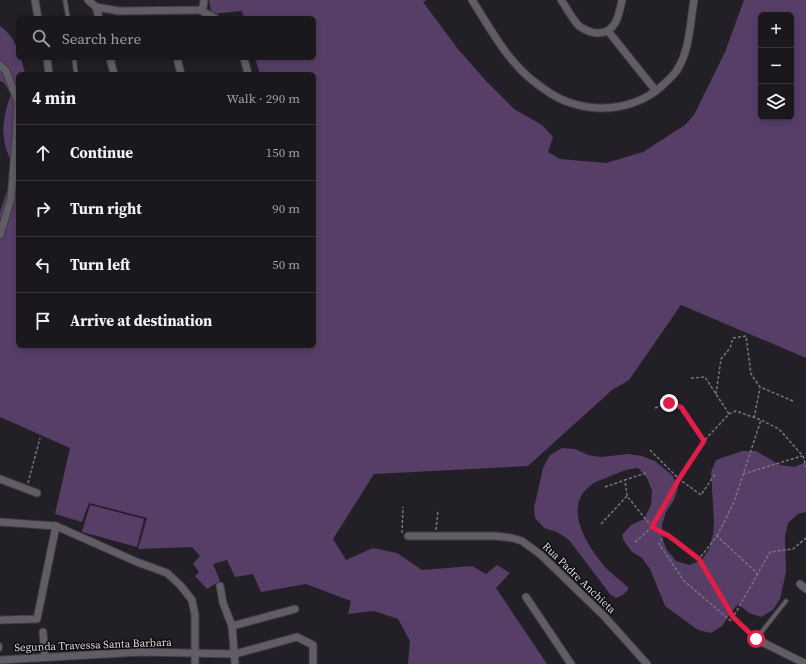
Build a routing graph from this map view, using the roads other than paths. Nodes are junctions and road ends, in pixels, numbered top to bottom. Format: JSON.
{"nodes":[{"id":1,"x":35,"y":0,"type":"edge"},
{"id":2,"x":65,"y":0,"type":"edge"},
{"id":3,"x":88,"y":0,"type":"edge"},
{"id":4,"x":204,"y":0,"type":"edge"},
{"id":5,"x":472,"y":0,"type":"edge"},
{"id":6,"x":561,"y":0,"type":"edge"},
{"id":7,"x":622,"y":0,"type":"edge"},
{"id":8,"x":694,"y":0,"type":"edge"},
{"id":9,"x":96,"y":7,"type":"junction"},
{"id":10,"x":200,"y":10,"type":"junction"},
{"id":11,"x":169,"y":15,"type":"edge"},
{"id":12,"x":38,"y":16,"type":"edge"},
{"id":13,"x":68,"y":16,"type":"edge"},
{"id":14,"x":98,"y":16,"type":"edge"},
{"id":15,"x":211,"y":16,"type":"edge"},
{"id":16,"x":608,"y":31,"type":"junction"},
{"id":17,"x":46,"y":60,"type":"edge"},
{"id":18,"x":74,"y":60,"type":"edge"},
{"id":19,"x":110,"y":60,"type":"edge"},
{"id":20,"x":178,"y":60,"type":"edge"},
{"id":21,"x":244,"y":60,"type":"edge"},
{"id":22,"x":0,"y":65,"type":"edge"},
{"id":23,"x":49,"y":72,"type":"edge"},
{"id":24,"x":76,"y":72,"type":"edge"},
{"id":25,"x":114,"y":72,"type":"edge"},
{"id":26,"x":180,"y":72,"type":"edge"},
{"id":27,"x":248,"y":72,"type":"edge"},
{"id":28,"x":656,"y":91,"type":"junction"},
{"id":29,"x":16,"y":97,"type":"edge"},
{"id":30,"x":16,"y":138,"type":"edge"},
{"id":31,"x":0,"y":235,"type":"edge"},
{"id":32,"x":0,"y":479,"type":"edge"},
{"id":33,"x":37,"y":493,"type":"dead end"},
{"id":34,"x":0,"y":522,"type":"edge"},
{"id":35,"x":56,"y":526,"type":"junction"},
{"id":36,"x":408,"y":536,"type":"road end"},
{"id":37,"x":800,"y":584,"type":"dead end"},
{"id":38,"x":220,"y":586,"type":"dead end"},
{"id":39,"x":806,"y":589,"type":"edge"},
{"id":40,"x":526,"y":597,"type":"dead end"},
{"id":41,"x":786,"y":601,"type":"dead end"},
{"id":42,"x":295,"y":609,"type":"dead end"},
{"id":43,"x":0,"y":620,"type":"edge"},
{"id":44,"x":232,"y":626,"type":"junction"},
{"id":45,"x":43,"y":632,"type":"dead end"},
{"id":46,"x":756,"y":639,"type":"joint"},
{"id":47,"x":0,"y":645,"type":"edge"},
{"id":48,"x":0,"y":649,"type":"edge"},
{"id":49,"x":635,"y":651,"type":"junction"},
{"id":50,"x":195,"y":654,"type":"junction"},
{"id":51,"x":235,"y":654,"type":"junction"},
{"id":52,"x":44,"y":657,"type":"junction"},
{"id":53,"x":0,"y":660,"type":"edge"},
{"id":54,"x":54,"y":660,"type":"edge"},
{"id":55,"x":31,"y":661,"type":"edge"},
{"id":56,"x":195,"y":664,"type":"edge"},
{"id":57,"x":235,"y":664,"type":"edge"},
{"id":58,"x":313,"y":664,"type":"edge"},
{"id":59,"x":572,"y":664,"type":"edge"},
{"id":60,"x":640,"y":664,"type":"edge"},
{"id":61,"x":647,"y":664,"type":"edge"},
{"id":62,"x":806,"y":664,"type":"edge"}],
"edges":[{"from":1,"to":12,"type":"street"},
{"from":2,"to":13,"type":"lane"},
{"from":3,"to":9,"type":"street"},
{"from":4,"to":10,"type":"street"},
{"from":5,"to":28,"type":"street"},
{"from":6,"to":16,"type":"street"},
{"from":7,"to":16,"type":"street"},
{"from":8,"to":28,"type":"street"},
{"from":9,"to":11,"type":"street"},
{"from":9,"to":14,"type":"street"},
{"from":10,"to":11,"type":"street"},
{"from":10,"to":15,"type":"street"},
{"from":16,"to":28,"type":"street"},
{"from":17,"to":23,"type":"street"},
{"from":18,"to":24,"type":"lane"},
{"from":19,"to":25,"type":"street"},
{"from":20,"to":26,"type":"street"},
{"from":21,"to":27,"type":"street"},
{"from":22,"to":29,"type":"street"},
{"from":30,"to":31,"type":"street"},
{"from":32,"to":33,"type":"street"},
{"from":34,"to":35,"type":"street"},
{"from":35,"to":43,"type":"street"},
{"from":35,"to":50,"type":"street"},
{"from":36,"to":49,"type":"street","name":"Rua Padre Anchieta"},
{"from":37,"to":39,"type":"street"},
{"from":38,"to":44,"type":"street"},
{"from":40,"to":59,"type":"street"},
{"from":41,"to":46,"type":"lane"},
{"from":42,"to":44,"type":"street"},
{"from":44,"to":51,"type":"street"},
{"from":45,"to":52,"type":"street"},
{"from":46,"to":62,"type":"street"},
{"from":47,"to":48,"type":"lane"},
{"from":49,"to":60,"type":"street"},
{"from":49,"to":61,"type":"street","name":"Rua Padre Anchieta"},
{"from":50,"to":51,"type":"street","name":"Segunda Travessa Santa Barbara"},
{"from":50,"to":54,"type":"street","name":"Segunda Travessa Santa Barbara"},
{"from":50,"to":56,"type":"street"},
{"from":51,"to":57,"type":"street"},
{"from":51,"to":58,"type":"street","name":"Segunda Travessa Santa Barbara"},
{"from":52,"to":54,"type":"street","name":"Segunda Travessa Santa Barbara"},
{"from":52,"to":55,"type":"street","name":"Segunda Travessa Santa Barbara"},
{"from":53,"to":55,"type":"street","name":"Segunda Travessa Santa Barbara"}]}
